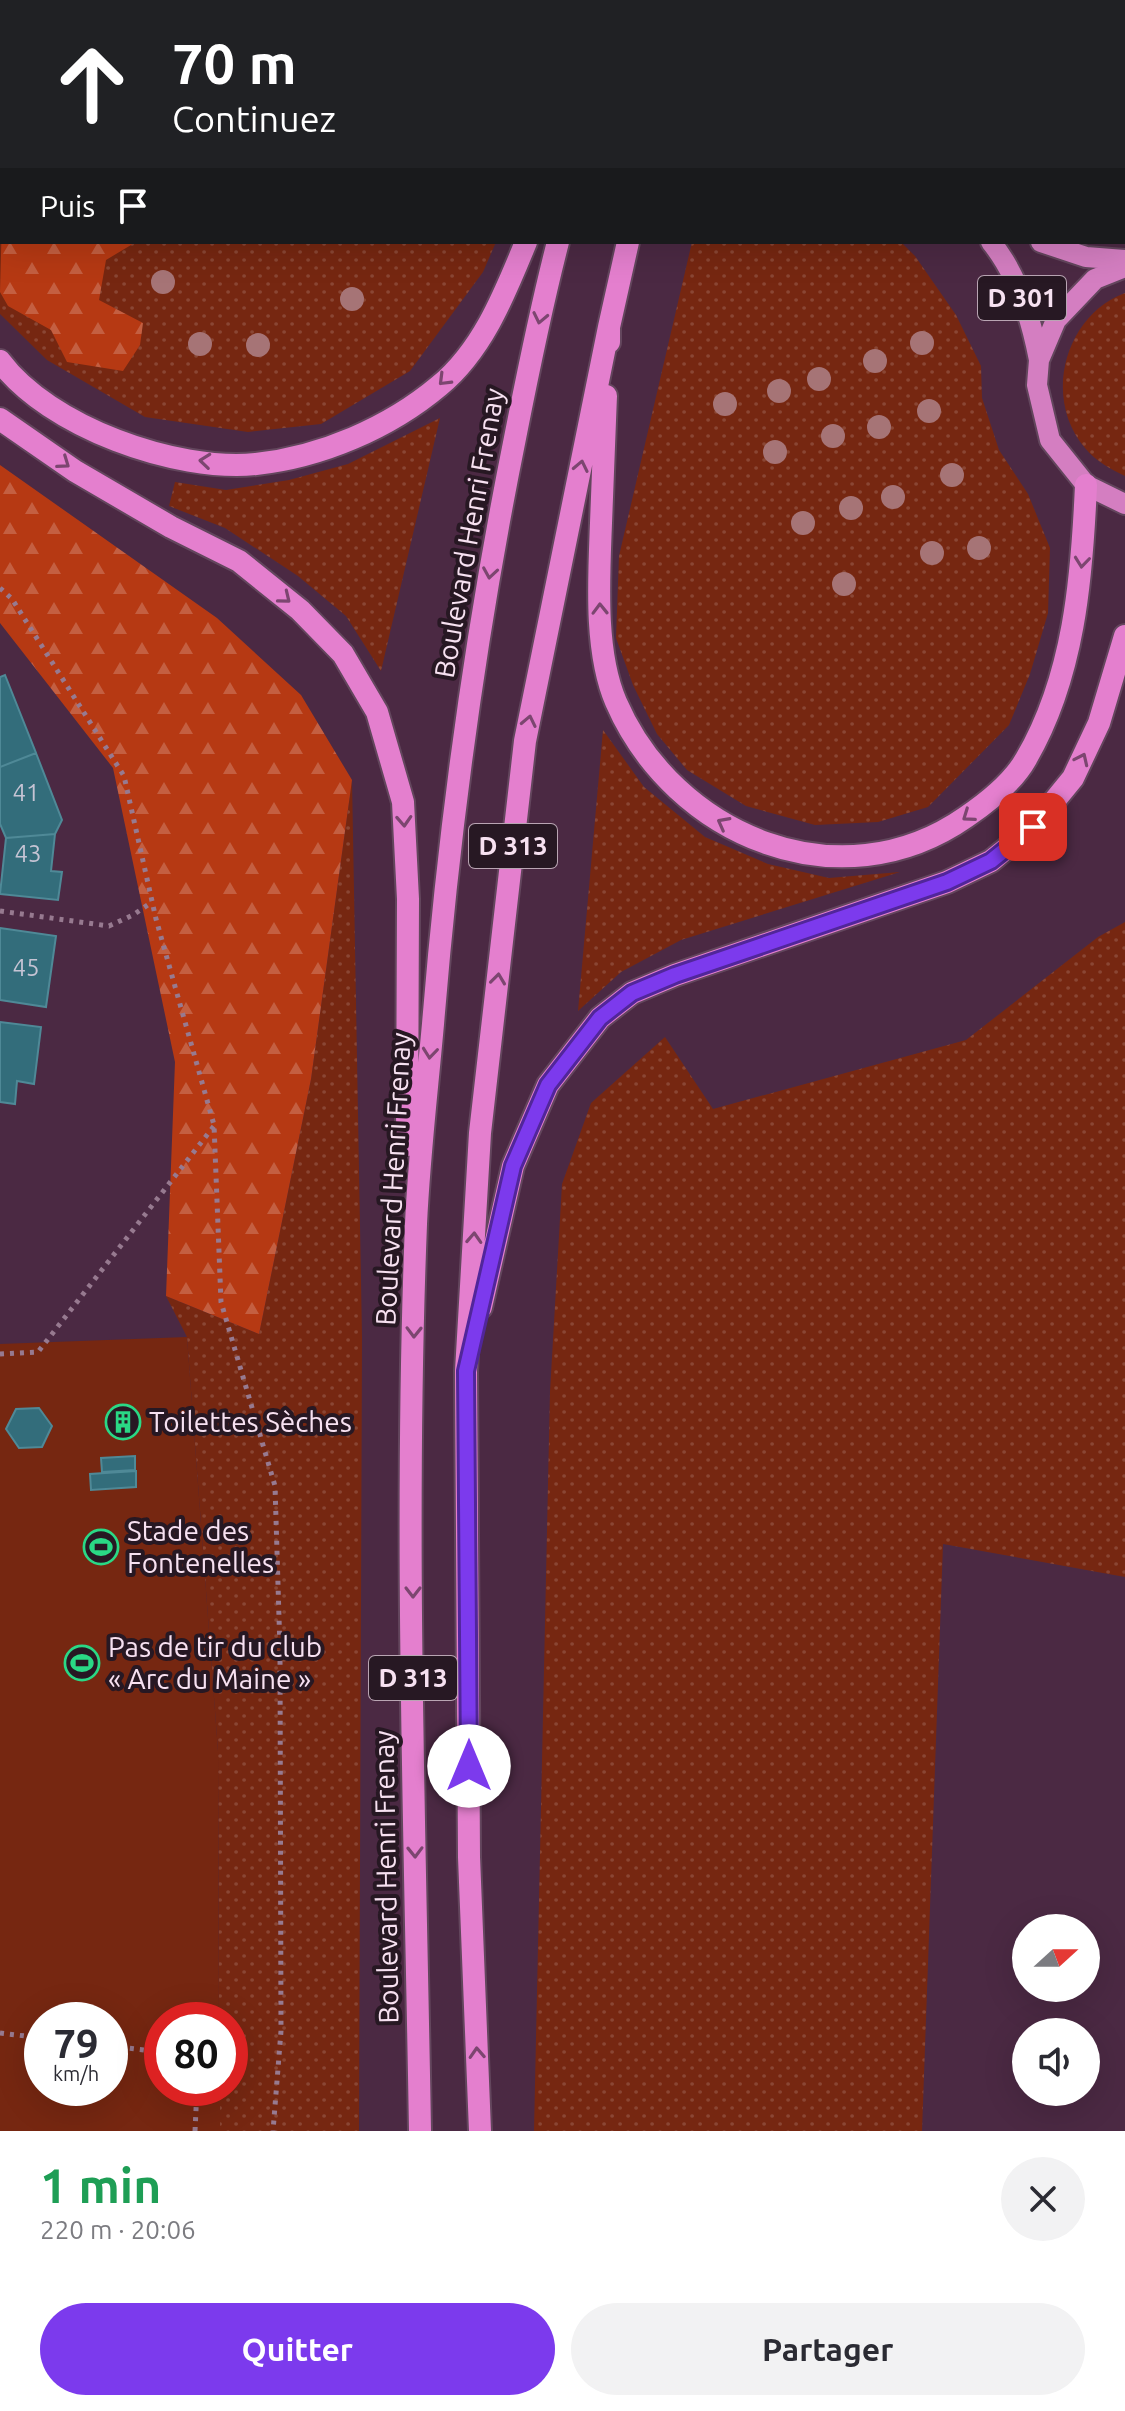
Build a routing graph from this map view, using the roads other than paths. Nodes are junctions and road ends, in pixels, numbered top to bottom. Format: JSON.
{"nodes":[{"id":1,"x":525,"y":244,"type":"edge"},
{"id":2,"x":558,"y":244,"type":"edge"},
{"id":3,"x":628,"y":244,"type":"edge"},
{"id":4,"x":992,"y":244,"type":"edge"},
{"id":5,"x":1047,"y":244,"type":"edge"},
{"id":6,"x":1125,"y":260,"type":"edge"},
{"id":7,"x":1125,"y":267,"type":"edge"},
{"id":8,"x":609,"y":327,"type":"junction"},
{"id":9,"x":1039,"y":360,"type":"junction"},
{"id":10,"x":0,"y":361,"type":"edge"},
{"id":11,"x":0,"y":419,"type":"edge"},
{"id":12,"x":1086,"y":485,"type":"junction"},
{"id":13,"x":1125,"y":504,"type":"edge"},
{"id":14,"x":1125,"y":636,"type":"edge"},
{"id":15,"x":416,"y":1226,"type":"junction"},
{"id":16,"x":466,"y":1371,"type":"junction"},
{"id":17,"x":420,"y":2131,"type":"edge"},
{"id":18,"x":480,"y":2131,"type":"edge"}],
"edges":[{"from":1,"to":10,"type":"highway","one_way":true},
{"from":2,"to":15,"type":"highway","name":"Boulevard Henri Frenay","number":"D 313","one_way":true},
{"from":3,"to":8,"type":"highway","number":"D 313"},
{"from":4,"to":9,"type":"main road","number":"D 301"},
{"from":5,"to":6,"type":"main road","number":"D 301"},
{"from":7,"to":9,"type":"main road"},
{"from":12,"to":8,"type":"highway","one_way":true},
{"from":16,"to":8,"type":"highway","number":"D 313","one_way":true},
{"from":9,"to":12,"type":"main road"},
{"from":11,"to":15,"type":"highway","one_way":true},
{"from":12,"to":13,"type":"main road"},
{"from":16,"to":14,"type":"highway","one_way":true},
{"from":15,"to":17,"type":"highway","name":"Boulevard Henri Frenay","number":"D 313","one_way":true},
{"from":18,"to":16,"type":"highway","number":"D 313","one_way":true}]}
